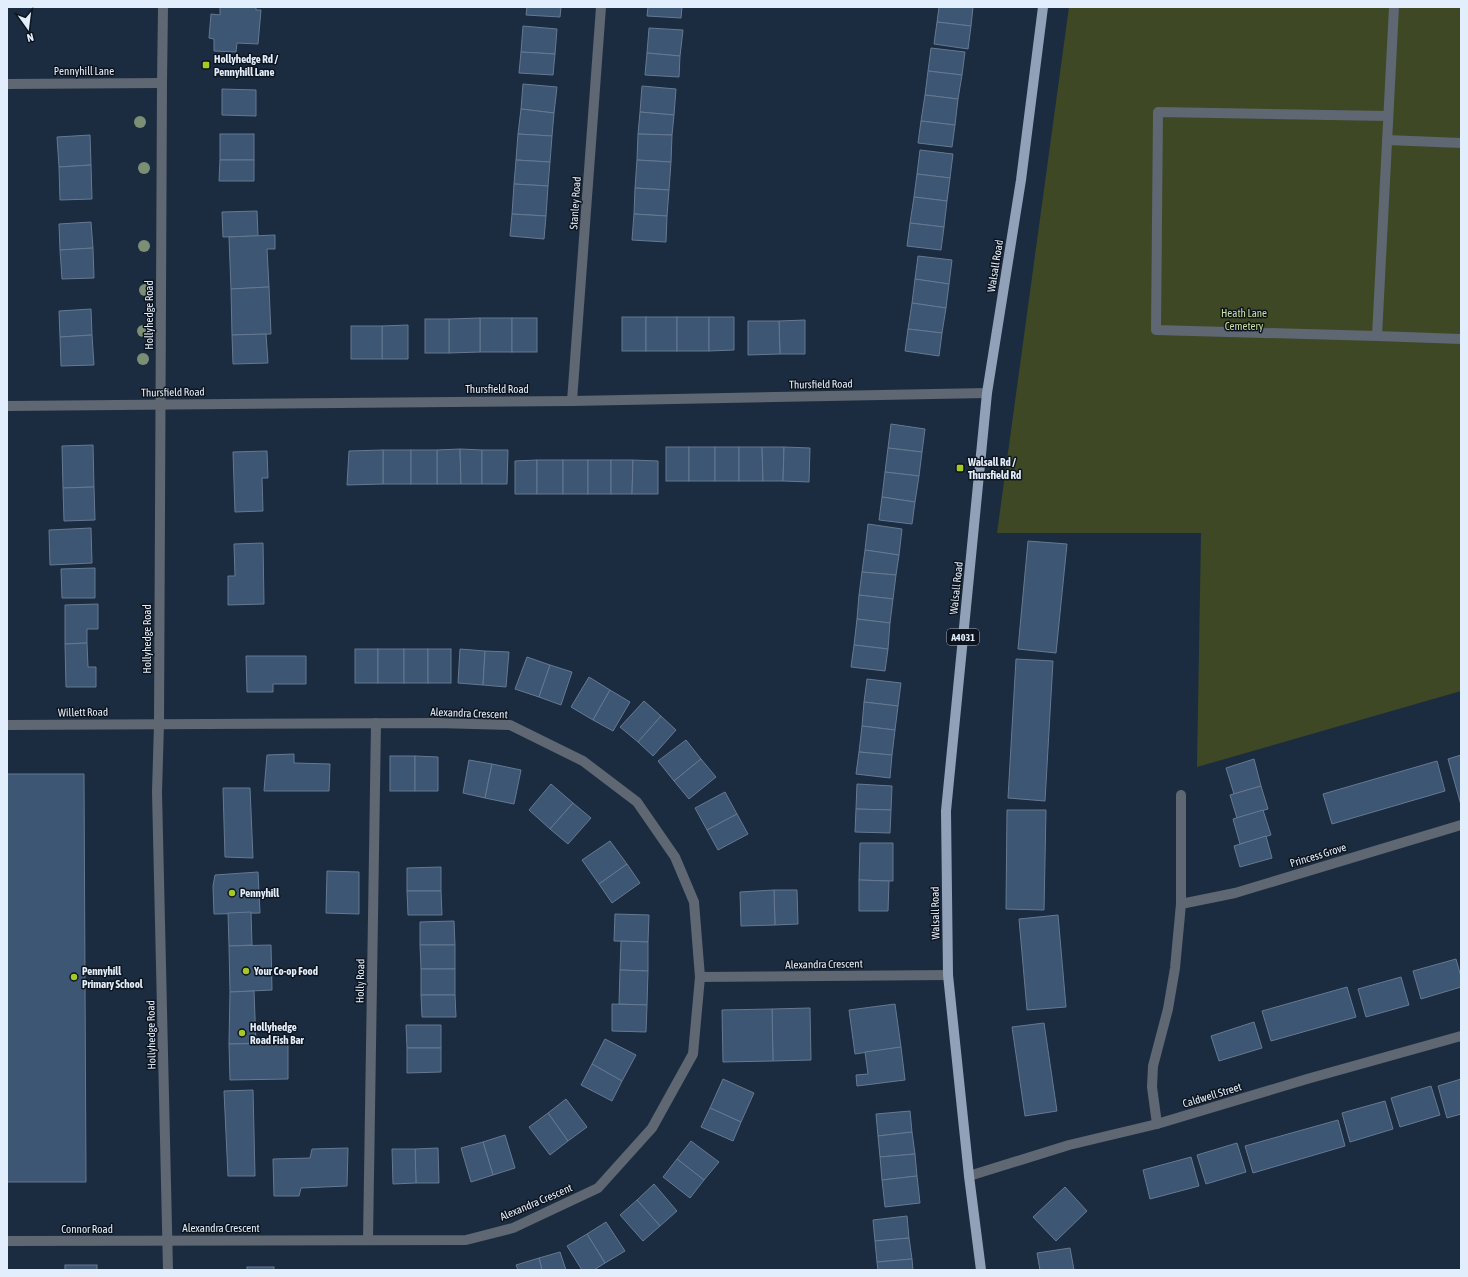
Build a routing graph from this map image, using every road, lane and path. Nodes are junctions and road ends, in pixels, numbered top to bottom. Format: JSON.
{"nodes":[{"id":1,"x":163,"y":7,"type":"edge"},
{"id":2,"x":601,"y":7,"type":"edge"},
{"id":3,"x":1043,"y":7,"type":"edge"},
{"id":4,"x":1394,"y":7,"type":"edge"},
{"id":5,"x":162,"y":83,"type":"junction"},
{"id":6,"x":7,"y":84,"type":"edge"},
{"id":7,"x":1388,"y":116,"type":"junction"},
{"id":8,"x":1387,"y":140,"type":"junction"},
{"id":9,"x":1461,"y":143,"type":"edge"},
{"id":10,"x":1377,"y":336,"type":"junction"},
{"id":11,"x":1461,"y":339,"type":"edge"},
{"id":12,"x":987,"y":393,"type":"junction"},
{"id":13,"x":572,"y":401,"type":"junction"},
{"id":14,"x":160,"y":404,"type":"junction"},
{"id":15,"x":7,"y":406,"type":"edge"},
{"id":16,"x":376,"y":723,"type":"junction"},
{"id":17,"x":159,"y":724,"type":"junction"},
{"id":18,"x":7,"y":725,"type":"edge"},
{"id":19,"x":1181,"y":795,"type":"dead end"},
{"id":20,"x":1461,"y":825,"type":"edge"},
{"id":21,"x":1180,"y":904,"type":"junction"},
{"id":22,"x":948,"y":974,"type":"junction"},
{"id":23,"x":700,"y":977,"type":"junction"},
{"id":24,"x":1461,"y":1036,"type":"edge"},
{"id":25,"x":1157,"y":1124,"type":"junction"},
{"id":26,"x":969,"y":1176,"type":"junction"},
{"id":27,"x":168,"y":1240,"type":"junction"},
{"id":28,"x":368,"y":1240,"type":"junction"},
{"id":29,"x":7,"y":1241,"type":"edge"},
{"id":30,"x":168,"y":1270,"type":"edge"},
{"id":31,"x":981,"y":1270,"type":"edge"}],
"edges":[{"from":1,"to":5,"type":"street","name":"Hollyhedge Road"},
{"from":2,"to":13,"type":"street","name":"Stanley Road"},
{"from":3,"to":12,"type":"main road","name":"Walsall Road","number":"A4031"},
{"from":4,"to":7,"type":"street"},
{"from":5,"to":6,"type":"street","name":"Pennyhill Lane"},
{"from":5,"to":14,"type":"street","name":"Hollyhedge Road"},
{"from":7,"to":8,"type":"street"},
{"from":7,"to":10,"type":"street"},
{"from":8,"to":9,"type":"street"},
{"from":8,"to":10,"type":"street"},
{"from":10,"to":11,"type":"street"},
{"from":12,"to":13,"type":"street","name":"Thursfield Road"},
{"from":12,"to":22,"type":"main road","name":"Walsall Road","number":"A4031"},
{"from":13,"to":14,"type":"street","name":"Thursfield Road"},
{"from":14,"to":15,"type":"street","name":"Thursfield Road"},
{"from":14,"to":17,"type":"street","name":"Hollyhedge Road"},
{"from":16,"to":17,"type":"street","name":"Alexandra Crescent"},
{"from":16,"to":23,"type":"street","name":"Alexandra Crescent"},
{"from":16,"to":28,"type":"street","name":"Holly Road"},
{"from":17,"to":18,"type":"street","name":"Willett Road"},
{"from":17,"to":27,"type":"street","name":"Hollyhedge Road"},
{"from":19,"to":21,"type":"street"},
{"from":20,"to":21,"type":"street","name":"Princess Grove"},
{"from":21,"to":25,"type":"street"},
{"from":22,"to":23,"type":"street","name":"Alexandra Crescent"},
{"from":22,"to":26,"type":"main road","name":"Walsall Road","number":"A4031"},
{"from":23,"to":28,"type":"street","name":"Alexandra Crescent"},
{"from":24,"to":25,"type":"street","name":"Caldwell Street"},
{"from":25,"to":26,"type":"street","name":"Caldwell Street"},
{"from":26,"to":31,"type":"main road","name":"Walsall Road","number":"A4031"},
{"from":27,"to":28,"type":"street","name":"Alexandra Crescent"},
{"from":27,"to":29,"type":"street","name":"Connor Road"},
{"from":27,"to":30,"type":"street","name":"Hollyhedge Road"}]}
